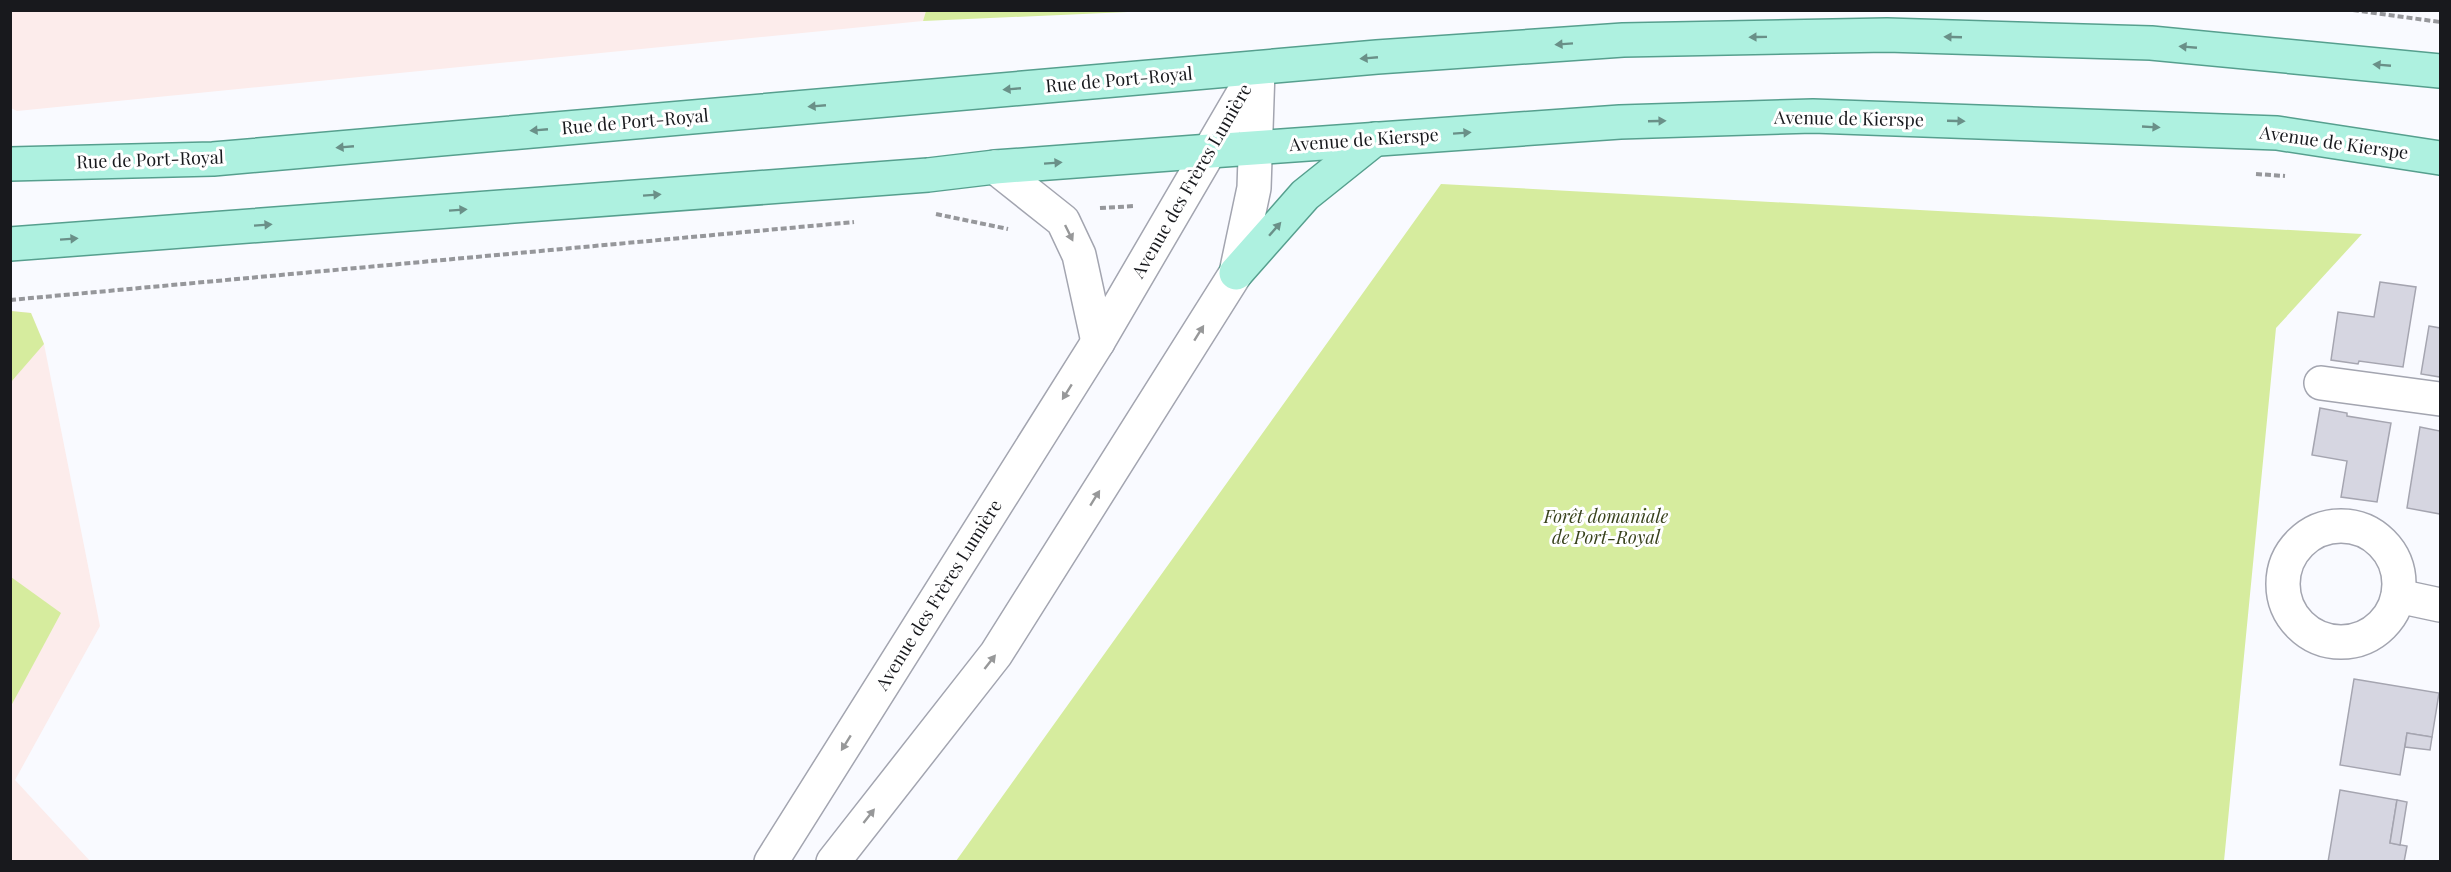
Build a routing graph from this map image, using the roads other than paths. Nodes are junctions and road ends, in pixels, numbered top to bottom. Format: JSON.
{"nodes":[{"id":1,"x":1258,"y":68,"type":"junction"},
{"id":2,"x":2440,"y":71,"type":"edge"},
{"id":3,"x":1375,"y":139,"type":"junction"},
{"id":4,"x":1257,"y":148,"type":"junction"},
{"id":5,"x":1210,"y":151,"type":"junction"},
{"id":6,"x":2440,"y":158,"type":"edge"},
{"id":7,"x":10,"y":164,"type":"edge"},
{"id":8,"x":995,"y":167,"type":"junction"},
{"id":9,"x":10,"y":244,"type":"edge"},
{"id":10,"x":1236,"y":273,"type":"junction"},
{"id":11,"x":1098,"y":342,"type":"junction"},
{"id":12,"x":2320,"y":383,"type":"dead end"},
{"id":13,"x":2440,"y":399,"type":"edge"},
{"id":14,"x":2398,"y":596,"type":"dead end"},
{"id":15,"x":2440,"y":605,"type":"edge"},
{"id":16,"x":771,"y":861,"type":"edge"},
{"id":17,"x":833,"y":861,"type":"edge"}],
"edges":[{"from":2,"to":1,"type":"main road","one_way":true},
{"from":1,"to":4,"type":"street","name":"Avenue des Frères Lumière"},
{"from":1,"to":5,"type":"street","name":"Avenue des Frères Lumière"},
{"from":1,"to":7,"type":"main road","name":"Rue de Port-Royal","one_way":true},
{"from":3,"to":4,"type":"main road","name":"Avenue de Kierspe"},
{"from":3,"to":6,"type":"main road","name":"Avenue de Kierspe","one_way":true},
{"from":10,"to":3,"type":"main road","one_way":true},
{"from":4,"to":5,"type":"main road"},
{"from":4,"to":10,"type":"street","name":"Avenue des Frères Lumière"},
{"from":8,"to":5,"type":"main road","one_way":true},
{"from":5,"to":11,"type":"street","name":"Avenue des Frères Lumière"},
{"from":9,"to":8,"type":"main road","one_way":true},
{"from":8,"to":11,"type":"street","one_way":true},
{"from":17,"to":10,"type":"street","name":"Avenue des Frères Lumière","one_way":true},
{"from":11,"to":16,"type":"street","name":"Avenue des Frères Lumière","one_way":true},
{"from":12,"to":13,"type":"street"},
{"from":14,"to":15,"type":"street"}]}
